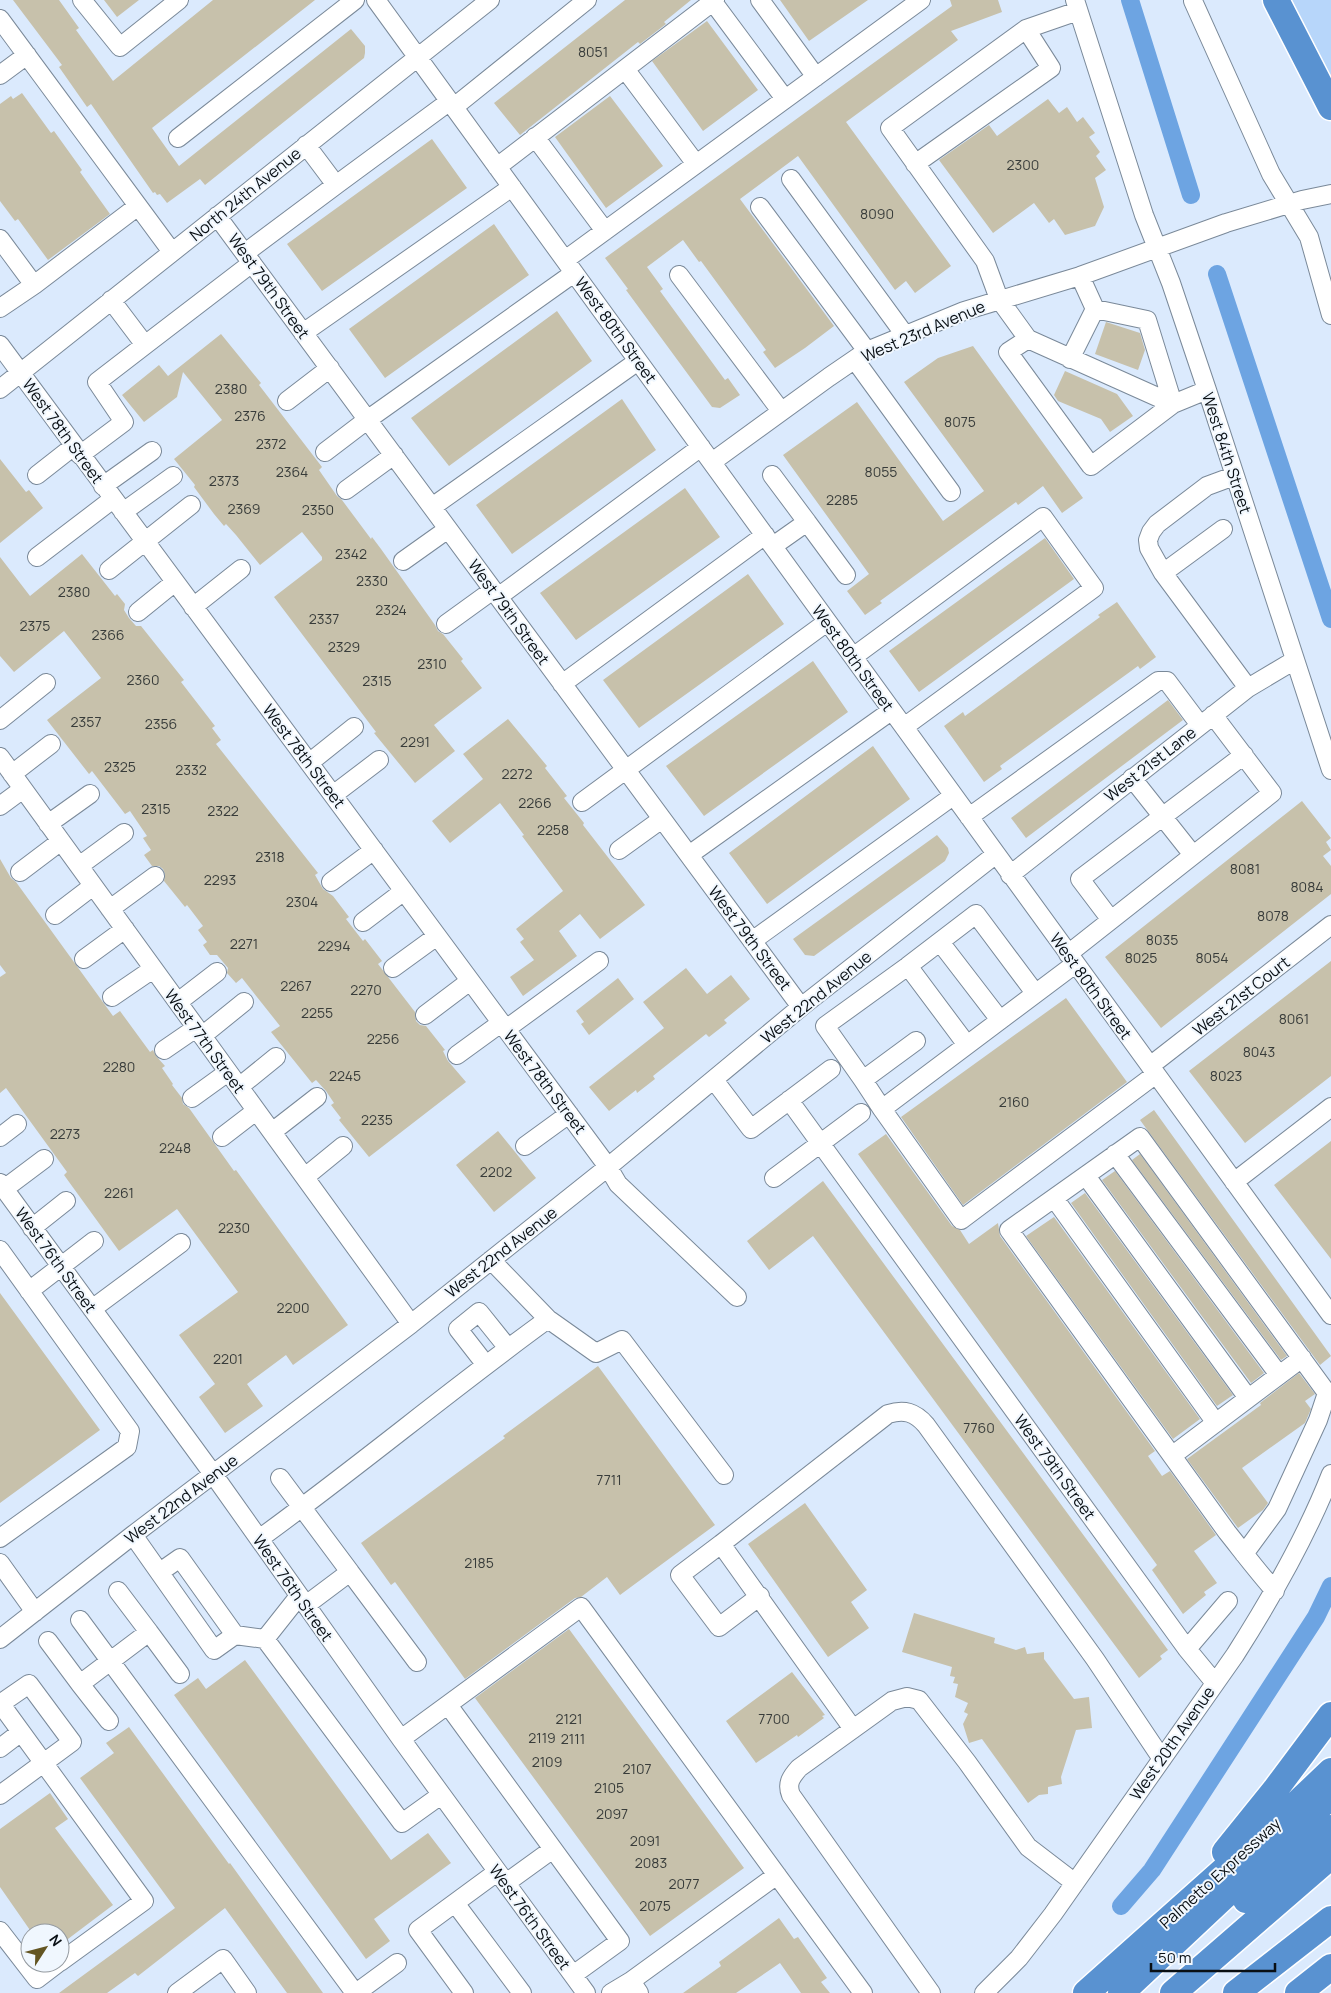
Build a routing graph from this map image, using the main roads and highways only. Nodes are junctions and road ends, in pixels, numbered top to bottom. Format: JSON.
{"nodes":[{"id":1,"x":1276,"y":0,"type":"edge"},
{"id":2,"x":1331,"y":107,"type":"edge"},
{"id":3,"x":1331,"y":1715,"type":"edge"},
{"id":4,"x":1331,"y":1771,"type":"edge"},
{"id":5,"x":1331,"y":1796,"type":"edge"},
{"id":6,"x":1331,"y":1828,"type":"edge"},
{"id":7,"x":1331,"y":1856,"type":"edge"},
{"id":8,"x":1187,"y":1902,"type":"junction"},
{"id":9,"x":1331,"y":1919,"type":"edge"},
{"id":10,"x":1331,"y":1967,"type":"edge"},
{"id":11,"x":1086,"y":1993,"type":"edge"},
{"id":12,"x":1121,"y":1993,"type":"edge"},
{"id":13,"x":1139,"y":1993,"type":"edge"},
{"id":14,"x":1173,"y":1993,"type":"edge"},
{"id":15,"x":1236,"y":1993,"type":"edge"},
{"id":16,"x":1298,"y":1993,"type":"edge"}],
"edges":[{"from":1,"to":2,"type":"highway"},
{"from":3,"to":8,"type":"highway"},
{"from":4,"to":8,"type":"highway","name":"Palmetto Expressway"},
{"from":5,"to":12,"type":"highway"},
{"from":6,"to":13,"type":"highway"},
{"from":7,"to":14,"type":"highway"},
{"from":8,"to":11,"type":"highway","name":"Palmetto Expressway"},
{"from":9,"to":15,"type":"highway"},
{"from":10,"to":16,"type":"highway"}]}
